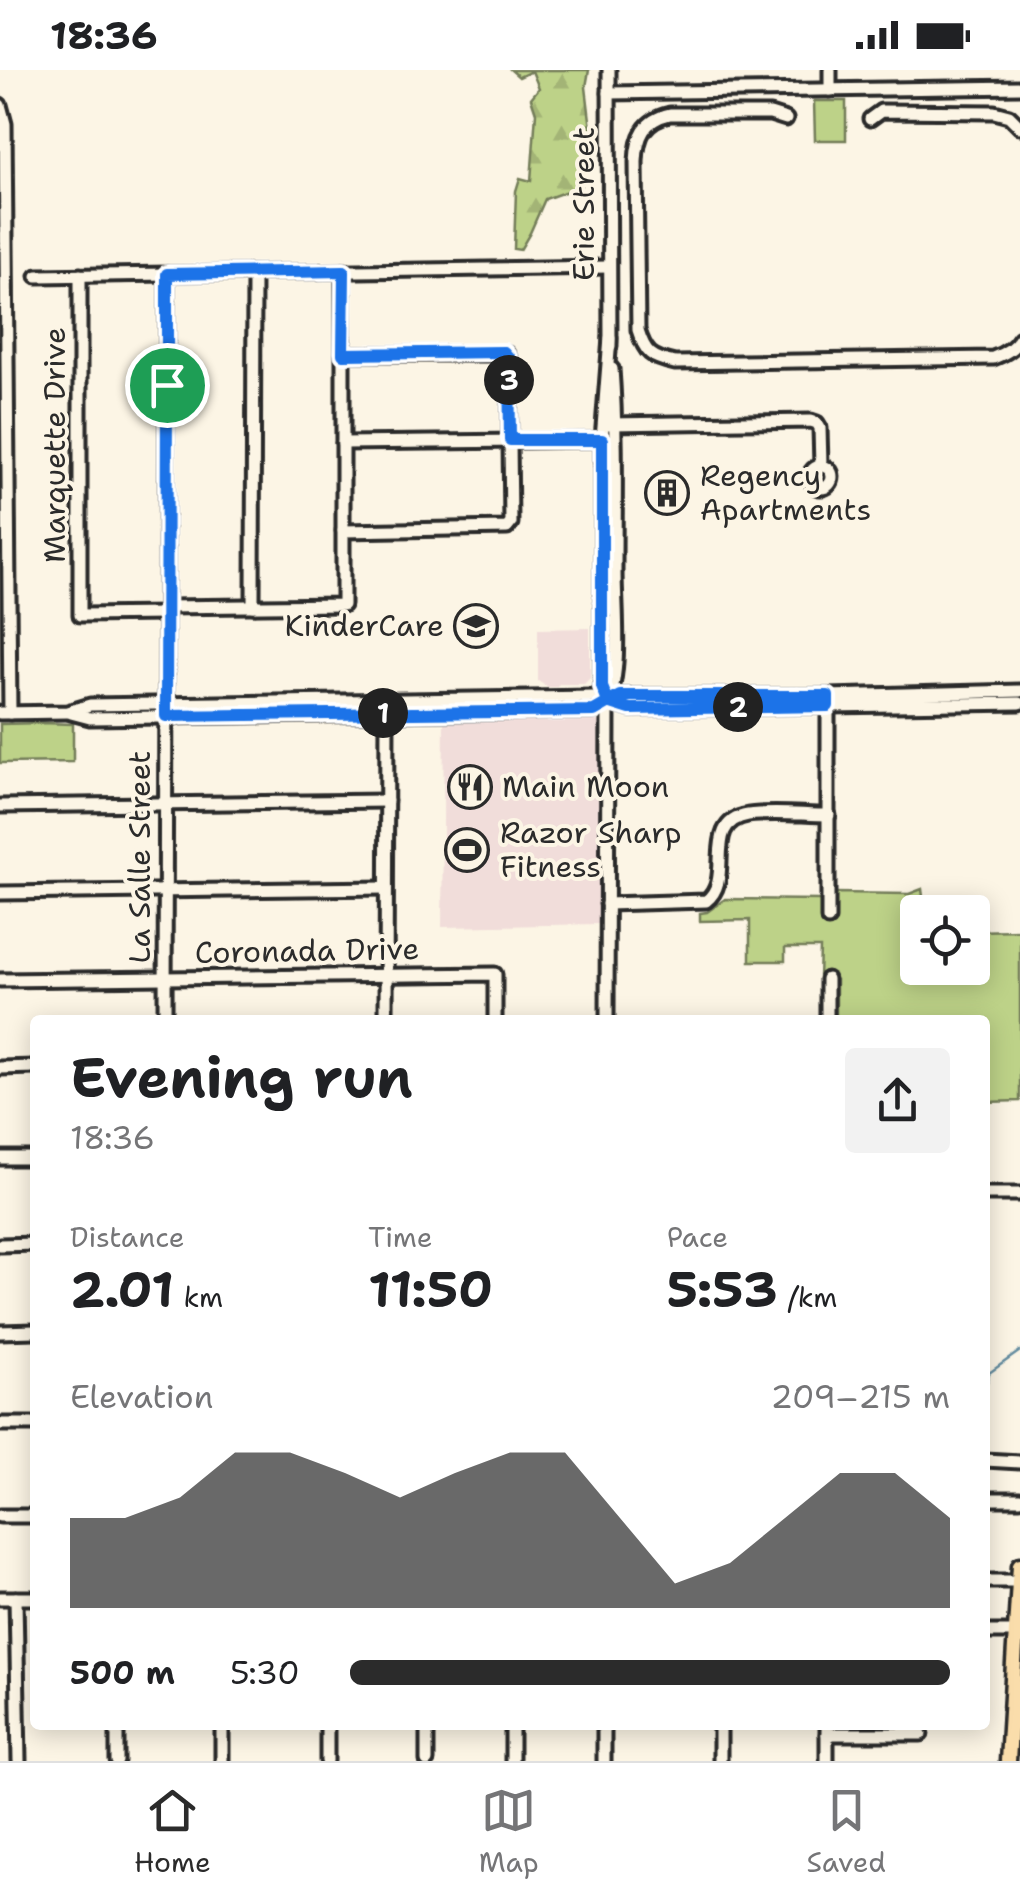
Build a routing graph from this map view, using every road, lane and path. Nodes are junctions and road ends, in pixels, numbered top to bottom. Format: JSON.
{"nodes":[{"id":1,"x":609,"y":70,"type":"edge"},
{"id":2,"x":830,"y":70,"type":"edge"},
{"id":3,"x":1020,"y":87,"type":"edge"},
{"id":4,"x":830,"y":90,"type":"junction"},
{"id":5,"x":609,"y":93,"type":"junction"},
{"id":6,"x":0,"y":104,"type":"edge"},
{"id":7,"x":786,"y":119,"type":"dead end"},
{"id":8,"x":870,"y":119,"type":"dead end"},
{"id":9,"x":1020,"y":126,"type":"edge"},
{"id":10,"x":609,"y":268,"type":"junction"},
{"id":11,"x":344,"y":271,"type":"junction"},
{"id":12,"x":254,"y":272,"type":"junction"},
{"id":13,"x":167,"y":274,"type":"junction"},
{"id":14,"x":80,"y":275,"type":"junction"},
{"id":15,"x":37,"y":276,"type":"dead end"},
{"id":16,"x":1020,"y":338,"type":"edge"},
{"id":17,"x":343,"y":354,"type":"junction"},
{"id":18,"x":609,"y":424,"type":"junction"},
{"id":19,"x":510,"y":440,"type":"junction"},
{"id":20,"x":609,"y":440,"type":"junction"},
{"id":21,"x":343,"y":443,"type":"junction"},
{"id":22,"x":822,"y":466,"type":"dead end"},
{"id":23,"x":343,"y":531,"type":"junction"},
{"id":24,"x":254,"y":606,"type":"junction"},
{"id":25,"x":167,"y":611,"type":"junction"},
{"id":26,"x":1020,"y":691,"type":"edge"},
{"id":27,"x":828,"y":701,"type":"junction"},
{"id":28,"x":608,"y":702,"type":"junction"},
{"id":29,"x":1020,"y":703,"type":"edge"},
{"id":30,"x":387,"y":706,"type":"junction"},
{"id":31,"x":166,"y":710,"type":"junction"},
{"id":32,"x":5,"y":713,"type":"edge"},
{"id":33,"x":387,"y":801,"type":"junction"},
{"id":34,"x":166,"y":804,"type":"junction"},
{"id":35,"x":0,"y":806,"type":"edge"},
{"id":36,"x":828,"y":815,"type":"junction"},
{"id":37,"x":386,"y":888,"type":"junction"},
{"id":38,"x":166,"y":891,"type":"junction"},
{"id":39,"x":0,"y":893,"type":"edge"},
{"id":40,"x":607,"y":904,"type":"junction"},
{"id":41,"x":828,"y":919,"type":"dead end"},
{"id":42,"x":386,"y":975,"type":"junction"},
{"id":43,"x":165,"y":978,"type":"junction"},
{"id":44,"x":827,"y":979,"type":"dead end"},
{"id":45,"x":0,"y":980,"type":"edge"},
{"id":46,"x":165,"y":1015,"type":"edge"},
{"id":47,"x":386,"y":1015,"type":"edge"},
{"id":48,"x":494,"y":1015,"type":"edge"},
{"id":49,"x":607,"y":1015,"type":"edge"},
{"id":50,"x":827,"y":1015,"type":"edge"},
{"id":51,"x":30,"y":1067,"type":"edge"},
{"id":52,"x":0,"y":1068,"type":"edge"},
{"id":53,"x":0,"y":1158,"type":"edge"},
{"id":54,"x":30,"y":1158,"type":"edge"},
{"id":55,"x":990,"y":1194,"type":"edge"},
{"id":56,"x":1020,"y":1194,"type":"edge"},
{"id":57,"x":30,"y":1244,"type":"edge"},
{"id":58,"x":0,"y":1245,"type":"edge"},
{"id":59,"x":30,"y":1331,"type":"edge"},
{"id":60,"x":0,"y":1332,"type":"edge"},
{"id":61,"x":0,"y":1424,"type":"edge"},
{"id":62,"x":30,"y":1424,"type":"edge"},
{"id":63,"x":990,"y":1460,"type":"edge"},
{"id":64,"x":1020,"y":1462,"type":"edge"},
{"id":65,"x":990,"y":1499,"type":"edge"},
{"id":66,"x":1020,"y":1500,"type":"edge"},
{"id":67,"x":0,"y":1516,"type":"edge"},
{"id":68,"x":30,"y":1516,"type":"edge"},
{"id":69,"x":1020,"y":1565,"type":"edge"},
{"id":70,"x":1020,"y":1580,"type":"edge"},
{"id":71,"x":990,"y":1581,"type":"edge"},
{"id":72,"x":0,"y":1598,"type":"edge"},
{"id":73,"x":16,"y":1598,"type":"junction"},
{"id":74,"x":30,"y":1598,"type":"edge"},
{"id":75,"x":990,"y":1632,"type":"edge"},
{"id":76,"x":1018,"y":1632,"type":"edge"},
{"id":77,"x":117,"y":1730,"type":"edge"},
{"id":78,"x":222,"y":1730,"type":"edge"},
{"id":79,"x":326,"y":1730,"type":"edge"},
{"id":80,"x":427,"y":1730,"type":"edge"},
{"id":81,"x":512,"y":1730,"type":"edge"},
{"id":82,"x":604,"y":1730,"type":"edge"},
{"id":83,"x":720,"y":1730,"type":"edge"},
{"id":84,"x":827,"y":1730,"type":"edge"},
{"id":85,"x":921,"y":1734,"type":"dead end"},
{"id":86,"x":19,"y":1761,"type":"edge"},
{"id":87,"x":118,"y":1761,"type":"edge"},
{"id":88,"x":222,"y":1761,"type":"edge"},
{"id":89,"x":327,"y":1761,"type":"edge"},
{"id":90,"x":426,"y":1761,"type":"edge"},
{"id":91,"x":512,"y":1761,"type":"edge"},
{"id":92,"x":604,"y":1761,"type":"edge"},
{"id":93,"x":720,"y":1761,"type":"edge"},
{"id":94,"x":827,"y":1761,"type":"edge"},
{"id":95,"x":1008,"y":1761,"type":"edge"}],
"edges":[{"from":1,"to":5,"type":"street","name":"Erie Street"},
{"from":2,"to":4,"type":"street"},
{"from":3,"to":4,"type":"street"},
{"from":4,"to":5,"type":"street"},
{"from":5,"to":10,"type":"street","name":"Erie Street"},
{"from":6,"to":32,"type":"street"},
{"from":7,"to":16,"type":"street"},
{"from":8,"to":9,"type":"street"},
{"from":10,"to":11,"type":"street"},
{"from":10,"to":18,"type":"street","name":"Erie Street"},
{"from":11,"to":12,"type":"street"},
{"from":11,"to":17,"type":"street"},
{"from":12,"to":13,"type":"street"},
{"from":12,"to":24,"type":"street"},
{"from":13,"to":14,"type":"street"},
{"from":13,"to":25,"type":"street","name":"La Salle Street"},
{"from":14,"to":15,"type":"street"},
{"from":14,"to":25,"type":"street","name":"Marquette Drive"},
{"from":17,"to":19,"type":"street"},
{"from":17,"to":21,"type":"street"},
{"from":18,"to":20,"type":"street","name":"Erie Street"},
{"from":18,"to":22,"type":"street"},
{"from":19,"to":20,"type":"street"},
{"from":19,"to":21,"type":"street"},
{"from":19,"to":23,"type":"street"},
{"from":20,"to":28,"type":"street","name":"Erie Street"},
{"from":21,"to":23,"type":"street"},
{"from":23,"to":24,"type":"street"},
{"from":24,"to":25,"type":"street"},
{"from":25,"to":31,"type":"street","name":"La Salle Street"},
{"from":26,"to":27,"type":"street"},
{"from":27,"to":28,"type":"street"},
{"from":27,"to":29,"type":"street"},
{"from":27,"to":36,"type":"street"},
{"from":28,"to":30,"type":"street"},
{"from":28,"to":40,"type":"street","name":"Erie Street"},
{"from":30,"to":31,"type":"street"},
{"from":30,"to":33,"type":"street"},
{"from":31,"to":32,"type":"street"},
{"from":31,"to":34,"type":"street","name":"La Salle Street"},
{"from":33,"to":34,"type":"street"},
{"from":33,"to":37,"type":"street"},
{"from":34,"to":35,"type":"street"},
{"from":34,"to":38,"type":"street","name":"La Salle Street"},
{"from":36,"to":40,"type":"street"},
{"from":36,"to":41,"type":"street"},
{"from":37,"to":38,"type":"street"},
{"from":37,"to":42,"type":"street"},
{"from":38,"to":39,"type":"street"},
{"from":38,"to":43,"type":"street","name":"La Salle Street"},
{"from":40,"to":49,"type":"street","name":"Erie Street"},
{"from":42,"to":43,"type":"street","name":"Coronada Drive"},
{"from":42,"to":47,"type":"street"},
{"from":42,"to":48,"type":"street","name":"Coronada Drive"},
{"from":43,"to":45,"type":"street","name":"Coronada Drive"},
{"from":43,"to":46,"type":"street","name":"La Salle Street"},
{"from":44,"to":50,"type":"street"},
{"from":51,"to":52,"type":"street"},
{"from":53,"to":54,"type":"street"},
{"from":55,"to":56,"type":"street"},
{"from":57,"to":58,"type":"street"},
{"from":59,"to":60,"type":"street"},
{"from":61,"to":62,"type":"street"},
{"from":63,"to":64,"type":"street"},
{"from":65,"to":66,"type":"street"},
{"from":67,"to":68,"type":"street"},
{"from":69,"to":70,"type":"main road"},
{"from":70,"to":71,"type":"street"},
{"from":70,"to":76,"type":"main road"},
{"from":72,"to":73,"type":"street"},
{"from":73,"to":74,"type":"street"},
{"from":73,"to":86,"type":"street"},
{"from":75,"to":76,"type":"street"},
{"from":76,"to":95,"type":"main road"},
{"from":77,"to":87,"type":"street"},
{"from":78,"to":88,"type":"street"},
{"from":79,"to":89,"type":"street"},
{"from":80,"to":90,"type":"street"},
{"from":81,"to":91,"type":"street"},
{"from":82,"to":92,"type":"street"},
{"from":83,"to":93,"type":"street"},
{"from":84,"to":85,"type":"street"},
{"from":84,"to":94,"type":"street"}]}
